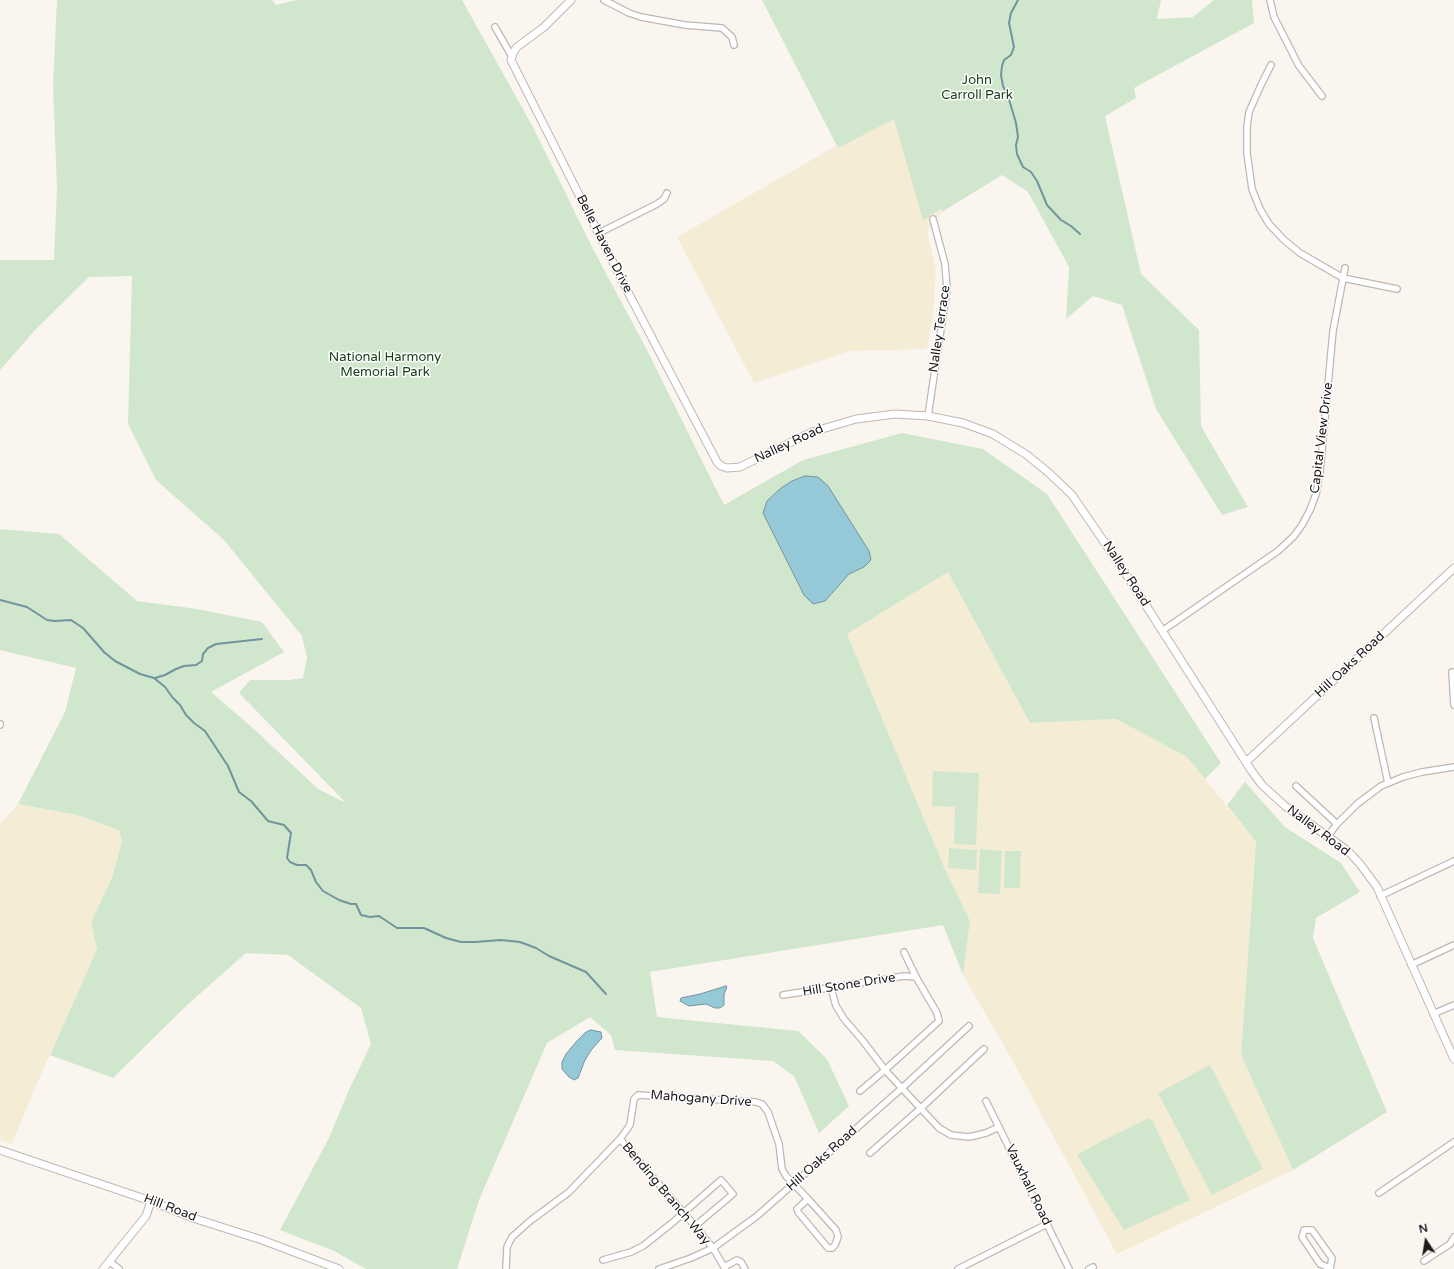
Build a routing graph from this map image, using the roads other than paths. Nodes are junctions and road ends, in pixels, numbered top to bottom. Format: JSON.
{"nodes":[{"id":1,"x":571,"y":0,"type":"edge"},
{"id":2,"x":604,"y":0,"type":"edge"},
{"id":3,"x":1270,"y":0,"type":"edge"},
{"id":4,"x":495,"y":27,"type":"dead end"},
{"id":5,"x":734,"y":45,"type":"dead end"},
{"id":6,"x":512,"y":55,"type":"junction"},
{"id":7,"x":1271,"y":65,"type":"dead end"},
{"id":8,"x":1322,"y":96,"type":"dead end"},
{"id":9,"x":667,"y":193,"type":"dead end"},
{"id":10,"x":933,"y":219,"type":"dead end"},
{"id":11,"x":599,"y":233,"type":"junction"},
{"id":12,"x":1345,"y":268,"type":"dead end"},
{"id":13,"x":1343,"y":278,"type":"junction"},
{"id":14,"x":1397,"y":289,"type":"dead end"},
{"id":15,"x":928,"y":416,"type":"junction"},
{"id":16,"x":716,"y":460,"type":"joint"},
{"id":17,"x":1454,"y":568,"type":"edge"},
{"id":18,"x":1162,"y":631,"type":"junction"},
{"id":19,"x":1452,"y":672,"type":"dead end"},
{"id":20,"x":1454,"y":705,"type":"edge"},
{"id":21,"x":1374,"y":718,"type":"dead end"},
{"id":22,"x":1246,"y":762,"type":"junction"},
{"id":23,"x":1454,"y":767,"type":"edge"},
{"id":24,"x":1388,"y":783,"type":"junction"},
{"id":25,"x":1296,"y":786,"type":"dead end"},
{"id":26,"x":1337,"y":824,"type":"junction"},
{"id":27,"x":1327,"y":837,"type":"junction"},
{"id":28,"x":1454,"y":861,"type":"edge"},
{"id":29,"x":1380,"y":896,"type":"junction"},
{"id":30,"x":1454,"y":945,"type":"edge"},
{"id":31,"x":904,"y":952,"type":"dead end"},
{"id":32,"x":1411,"y":965,"type":"junction"},
{"id":33,"x":916,"y":977,"type":"junction"},
{"id":34,"x":831,"y":988,"type":"junction"},
{"id":35,"x":783,"y":995,"type":"dead end"},
{"id":36,"x":1454,"y":1005,"type":"edge"},
{"id":37,"x":1433,"y":1014,"type":"junction"},
{"id":38,"x":969,"y":1026,"type":"dead end"},
{"id":39,"x":984,"y":1048,"type":"dead end"},
{"id":40,"x":1454,"y":1059,"type":"edge"},
{"id":41,"x":885,"y":1070,"type":"junction"},
{"id":42,"x":902,"y":1088,"type":"junction"},
{"id":43,"x":860,"y":1091,"type":"dead end"},
{"id":44,"x":986,"y":1101,"type":"dead end"},
{"id":45,"x":921,"y":1108,"type":"junction"},
{"id":46,"x":999,"y":1127,"type":"junction"},
{"id":47,"x":620,"y":1139,"type":"junction"},
{"id":48,"x":1454,"y":1142,"type":"edge"},
{"id":49,"x":0,"y":1150,"type":"edge"},
{"id":50,"x":870,"y":1153,"type":"dead end"},
{"id":51,"x":794,"y":1183,"type":"junction"},
{"id":52,"x":1379,"y":1193,"type":"dead end"},
{"id":53,"x":808,"y":1199,"type":"junction"},
{"id":54,"x":151,"y":1201,"type":"junction"},
{"id":55,"x":684,"y":1213,"type":"junction"},
{"id":56,"x":1047,"y":1224,"type":"junction"},
{"id":57,"x":696,"y":1226,"type":"junction"},
{"id":58,"x":1454,"y":1237,"type":"edge"},
{"id":59,"x":713,"y":1248,"type":"junction"},
{"id":60,"x":603,"y":1260,"type":"dead end"},
{"id":61,"x":1424,"y":1261,"type":"dead end"},
{"id":62,"x":110,"y":1262,"type":"junction"},
{"id":63,"x":725,"y":1268,"type":"edge"},
{"id":64,"x":1330,"y":1268,"type":"edge"},
{"id":65,"x":104,"y":1269,"type":"edge"},
{"id":66,"x":119,"y":1269,"type":"edge"},
{"id":67,"x":339,"y":1269,"type":"edge"},
{"id":68,"x":506,"y":1269,"type":"edge"},
{"id":69,"x":659,"y":1269,"type":"edge"},
{"id":70,"x":744,"y":1269,"type":"edge"},
{"id":71,"x":958,"y":1269,"type":"edge"},
{"id":72,"x":1069,"y":1269,"type":"edge"}],
"edges":[{"from":1,"to":6,"type":"street"},
{"from":2,"to":5,"type":"street"},
{"from":3,"to":8,"type":"street"},
{"from":4,"to":6,"type":"street","name":"Belle Haven Drive"},
{"from":6,"to":11,"type":"street","name":"Belle Haven Drive"},
{"from":7,"to":13,"type":"street"},
{"from":9,"to":11,"type":"street"},
{"from":10,"to":15,"type":"street","name":"Nalley Terrace"},
{"from":11,"to":16,"type":"street","name":"Belle Haven Drive"},
{"from":12,"to":13,"type":"street","name":"Capital View Drive"},
{"from":13,"to":14,"type":"street"},
{"from":13,"to":18,"type":"street","name":"Capital View Drive"},
{"from":15,"to":16,"type":"street","name":"Nalley Road"},
{"from":15,"to":18,"type":"street","name":"Nalley Road"},
{"from":17,"to":22,"type":"street","name":"Hill Oaks Road"},
{"from":18,"to":22,"type":"street","name":"Nalley Road"},
{"from":19,"to":20,"type":"street"},
{"from":21,"to":24,"type":"street"},
{"from":22,"to":27,"type":"street","name":"Nalley Road"},
{"from":23,"to":24,"type":"street"},
{"from":24,"to":26,"type":"street"},
{"from":25,"to":26,"type":"street"},
{"from":26,"to":27,"type":"street"},
{"from":27,"to":29,"type":"street","name":"Nalley Road"},
{"from":28,"to":29,"type":"street"},
{"from":29,"to":32,"type":"street","name":"Nalley Road"},
{"from":30,"to":32,"type":"street"},
{"from":31,"to":33,"type":"street"},
{"from":32,"to":37,"type":"street","name":"Nalley Road"},
{"from":33,"to":34,"type":"street","name":"Hill Stone Drive"},
{"from":33,"to":41,"type":"street"},
{"from":34,"to":35,"type":"street","name":"Hill Stone Drive"},
{"from":34,"to":41,"type":"street"},
{"from":36,"to":37,"type":"street"},
{"from":37,"to":40,"type":"street","name":"Nalley Road"},
{"from":38,"to":42,"type":"street","name":"Hill Oaks Road"},
{"from":39,"to":45,"type":"street"},
{"from":41,"to":42,"type":"street"},
{"from":41,"to":43,"type":"street"},
{"from":42,"to":45,"type":"street"},
{"from":42,"to":51,"type":"street","name":"Hill Oaks Road"},
{"from":44,"to":46,"type":"street","name":"Vauxhall Road"},
{"from":45,"to":46,"type":"street"},
{"from":45,"to":50,"type":"street"},
{"from":46,"to":56,"type":"street","name":"Vauxhall Road"},
{"from":47,"to":51,"type":"street","name":"Mahogany Drive"},
{"from":47,"to":55,"type":"street","name":"Bending Branch Way"},
{"from":47,"to":68,"type":"street","name":"Mahogany Drive"},
{"from":48,"to":52,"type":"street"},
{"from":49,"to":54,"type":"street","name":"Hill Road"},
{"from":51,"to":53,"type":"street"},
{"from":51,"to":59,"type":"street","name":"Hill Oaks Road"},
{"from":53,"to":53,"type":"street"},
{"from":54,"to":62,"type":"street"},
{"from":54,"to":67,"type":"street","name":"Hill Road"},
{"from":55,"to":57,"type":"street","name":"Bending Branch Way"},
{"from":55,"to":57,"type":"street"},
{"from":55,"to":60,"type":"street"},
{"from":56,"to":71,"type":"street"},
{"from":56,"to":72,"type":"street","name":"Vauxhall Road"},
{"from":57,"to":59,"type":"street","name":"Bending Branch Way"},
{"from":58,"to":61,"type":"street"},
{"from":59,"to":63,"type":"street","name":"Bending Branch Way"},
{"from":59,"to":69,"type":"street","name":"Hill Oaks Road"},
{"from":62,"to":65,"type":"street"},
{"from":62,"to":66,"type":"street"},
{"from":63,"to":70,"type":"street"},
{"from":64,"to":64,"type":"street"}]}
